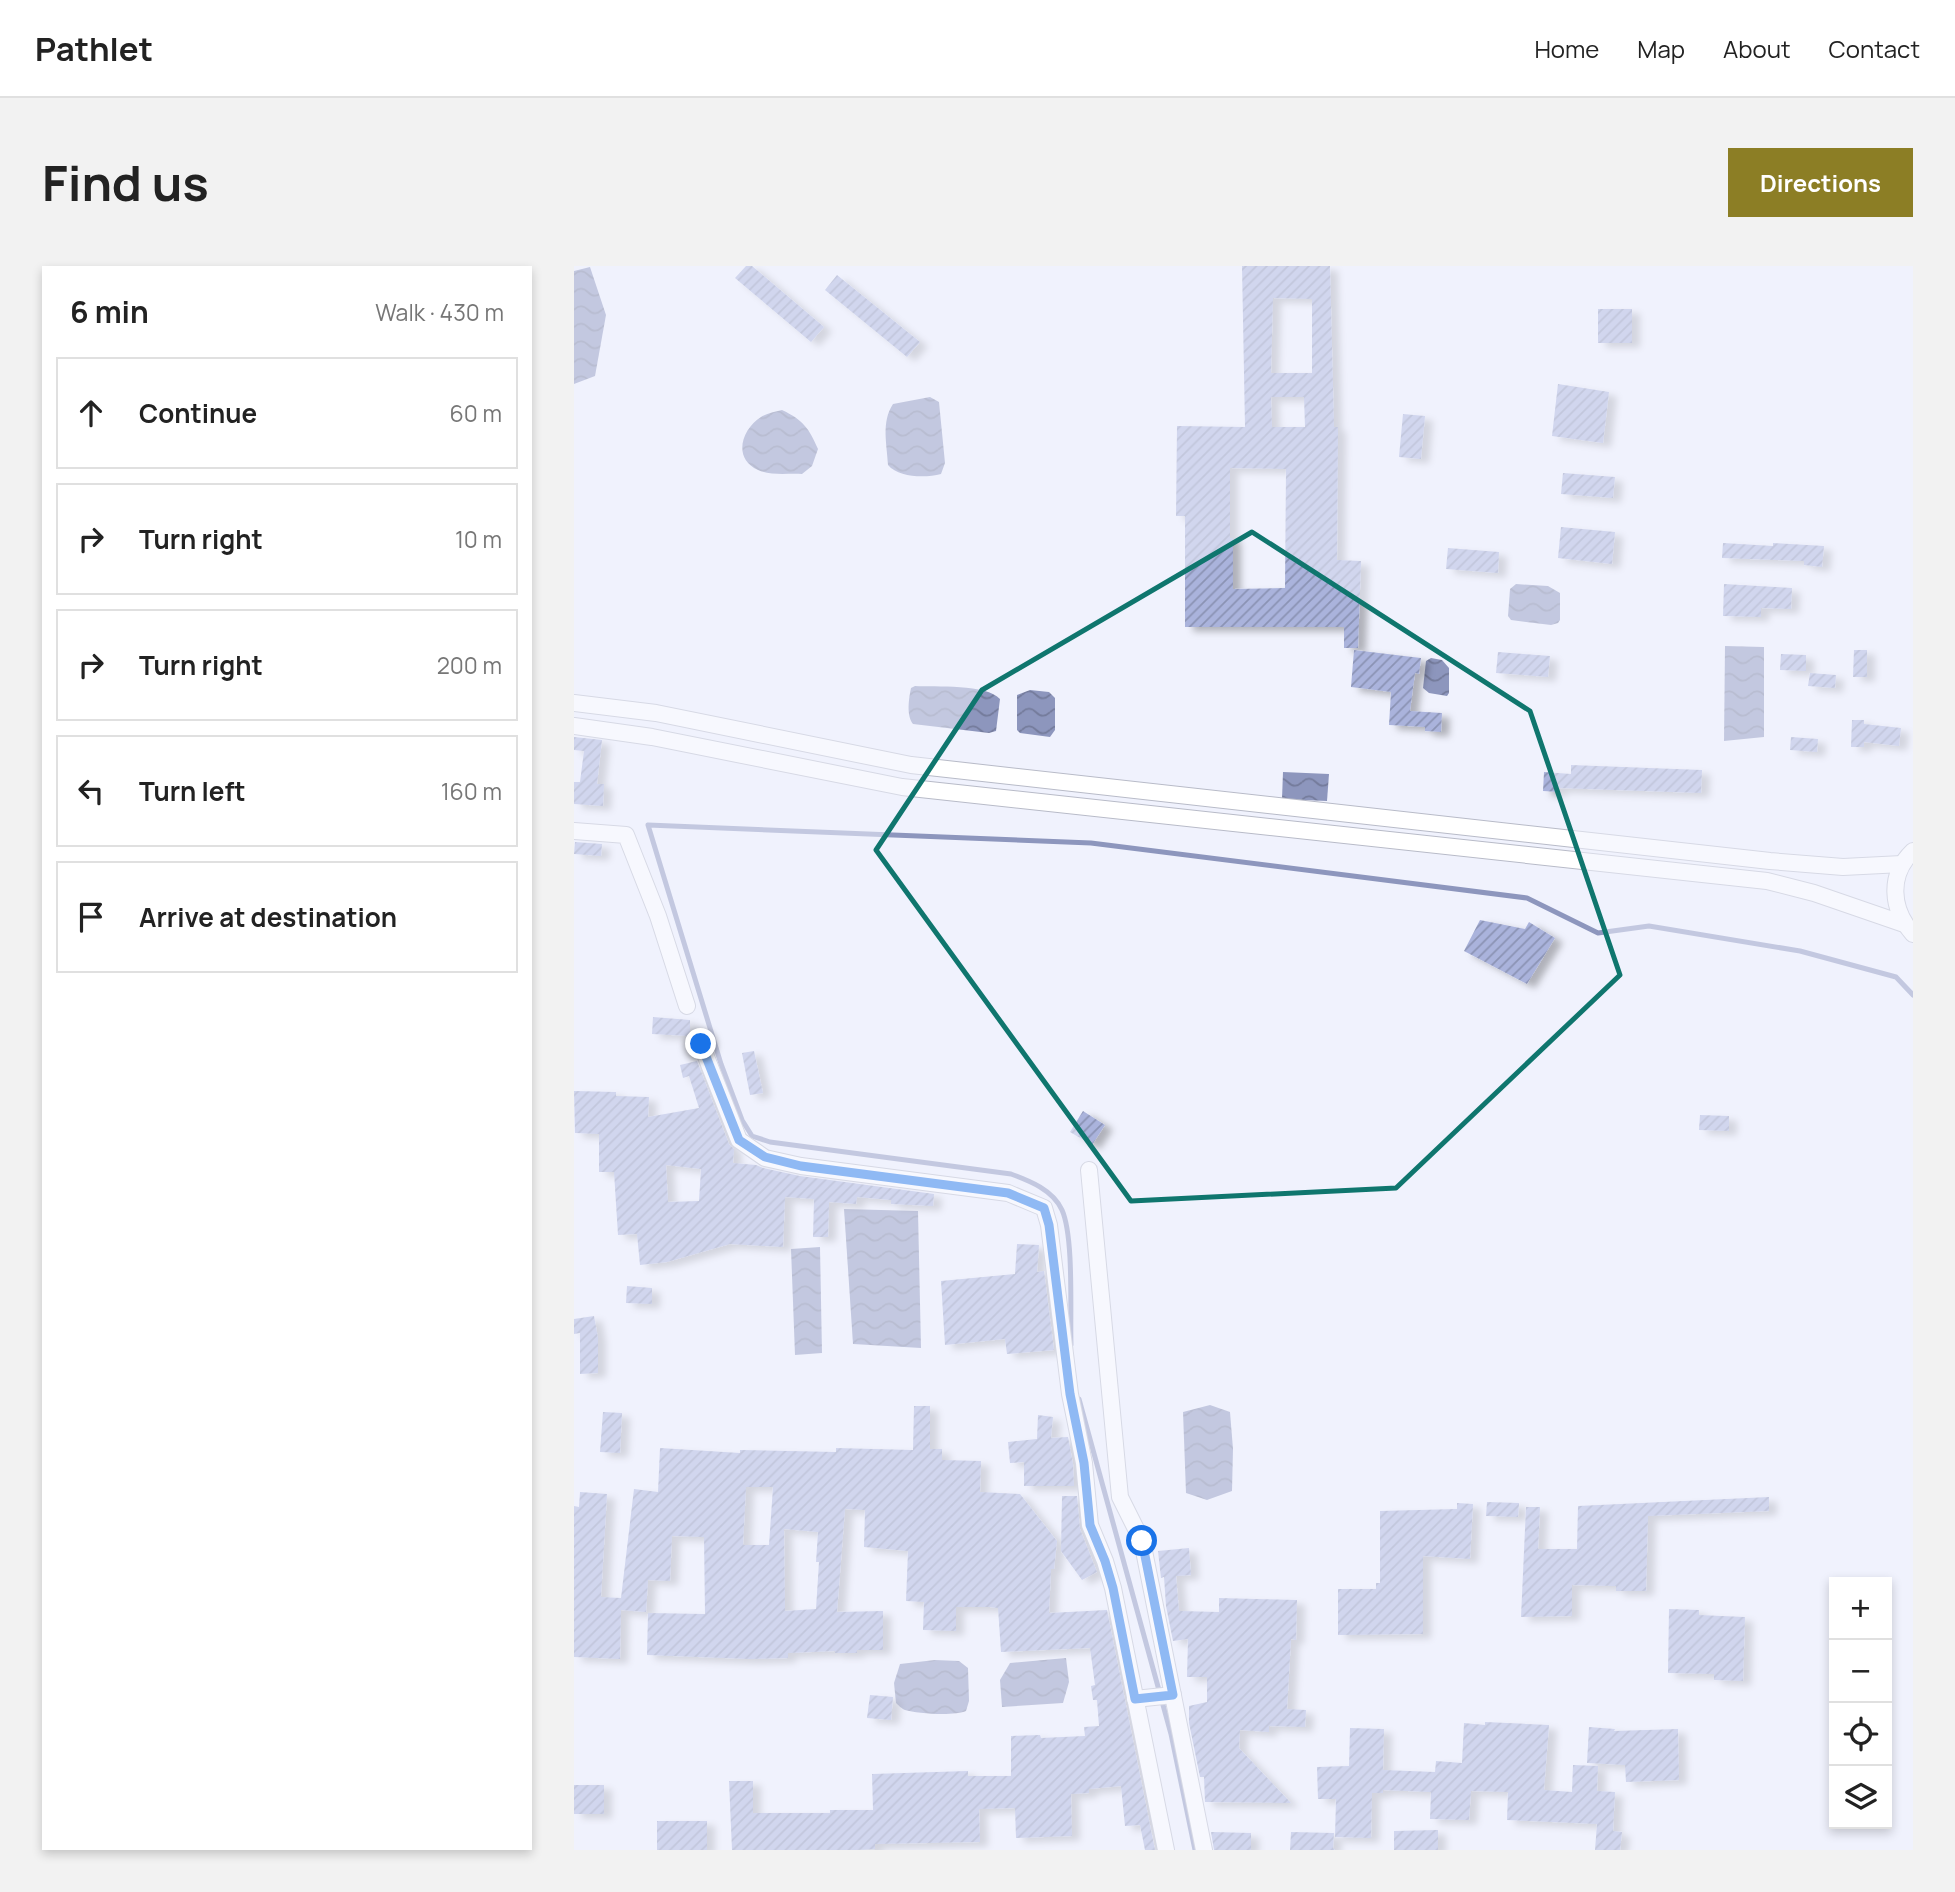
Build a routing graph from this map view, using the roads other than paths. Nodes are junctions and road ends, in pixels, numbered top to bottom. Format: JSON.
{"nodes":[{"id":1,"x":574,"y":703,"type":"edge"},
{"id":2,"x":574,"y":726,"type":"edge"},
{"id":3,"x":574,"y":831,"type":"edge"},
{"id":4,"x":1913,"y":851,"type":"edge"},
{"id":5,"x":1902,"y":864,"type":"junction"},
{"id":6,"x":1909,"y":929,"type":"edge"},
{"id":7,"x":687,"y":1006,"type":"dead end"},
{"id":8,"x":701,"y":1044,"type":"dead end"},
{"id":9,"x":1089,"y":1170,"type":"dead end"},
{"id":10,"x":1173,"y":1695,"type":"junction"},
{"id":11,"x":1135,"y":1699,"type":"junction"},
{"id":12,"x":1166,"y":1850,"type":"edge"},
{"id":13,"x":1203,"y":1850,"type":"edge"}],
"edges":[{"from":1,"to":5,"type":"street"},
{"from":2,"to":6,"type":"street"},
{"from":3,"to":7,"type":"street"},
{"from":4,"to":5,"type":"street"},
{"from":5,"to":6,"type":"street"},
{"from":8,"to":11,"type":"street"},
{"from":9,"to":10,"type":"street"},
{"from":10,"to":11,"type":"street"},
{"from":10,"to":13,"type":"street"},
{"from":11,"to":12,"type":"street"}]}
